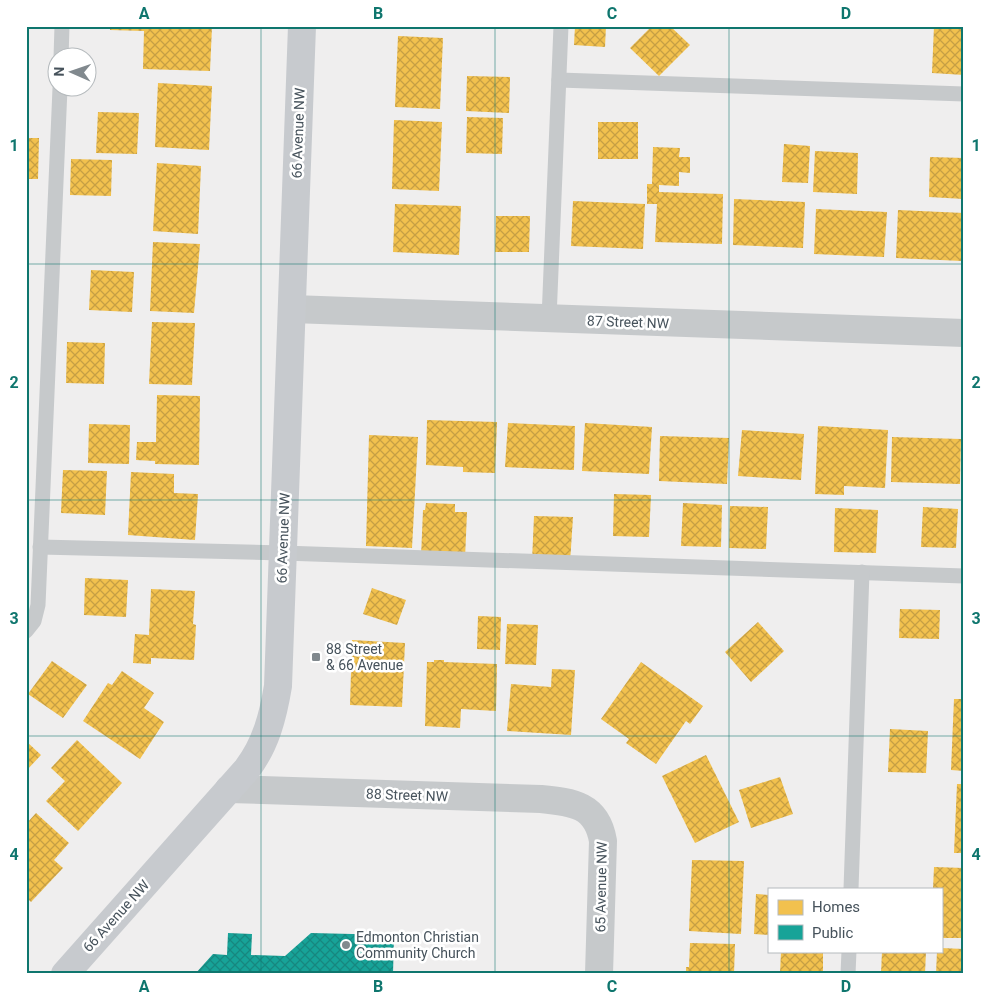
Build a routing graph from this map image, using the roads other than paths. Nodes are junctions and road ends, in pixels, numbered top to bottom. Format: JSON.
{"nodes":[{"id":1,"x":62,"y":26,"type":"edge"},
{"id":2,"x":302,"y":26,"type":"edge"},
{"id":3,"x":561,"y":26,"type":"edge"},
{"id":4,"x":61,"y":48,"type":"edge"},
{"id":5,"x":559,"y":80,"type":"junction"},
{"id":6,"x":964,"y":94,"type":"edge"},
{"id":7,"x":60,"y":98,"type":"edge"},
{"id":8,"x":292,"y":309,"type":"junction"},
{"id":9,"x":549,"y":319,"type":"junction"},
{"id":10,"x":964,"y":333,"type":"edge"},
{"id":11,"x":40,"y":547,"type":"junction"},
{"id":12,"x":282,"y":553,"type":"junction"},
{"id":13,"x":862,"y":572,"type":"junction"},
{"id":14,"x":964,"y":576,"type":"edge"},
{"id":15,"x":26,"y":631,"type":"edge"},
{"id":16,"x":230,"y":789,"type":"junction"},
{"id":17,"x":584,"y":808,"type":"joint"},
{"id":18,"x":851,"y":888,"type":"edge"},
{"id":19,"x":849,"y":952,"type":"edge"},
{"id":20,"x":65,"y":974,"type":"edge"},
{"id":21,"x":599,"y":974,"type":"edge"},
{"id":22,"x":848,"y":974,"type":"edge"}],
"edges":[{"from":1,"to":4,"type":"lane"},
{"from":2,"to":8,"type":"street","name":"66 Avenue NW"},
{"from":3,"to":5,"type":"lane"},
{"from":5,"to":6,"type":"lane"},
{"from":5,"to":9,"type":"lane"},
{"from":7,"to":11,"type":"lane"},
{"from":8,"to":9,"type":"street","name":"87 Street NW"},
{"from":8,"to":12,"type":"street","name":"66 Avenue NW"},
{"from":9,"to":10,"type":"street","name":"87 Street NW"},
{"from":11,"to":12,"type":"lane"},
{"from":11,"to":15,"type":"lane"},
{"from":12,"to":13,"type":"lane"},
{"from":12,"to":16,"type":"street","name":"66 Avenue NW"},
{"from":13,"to":14,"type":"lane"},
{"from":13,"to":18,"type":"lane"},
{"from":16,"to":17,"type":"street","name":"88 Street NW"},
{"from":16,"to":20,"type":"street","name":"66 Avenue NW"},
{"from":17,"to":21,"type":"street","name":"65 Avenue NW"},
{"from":19,"to":22,"type":"lane"}]}
